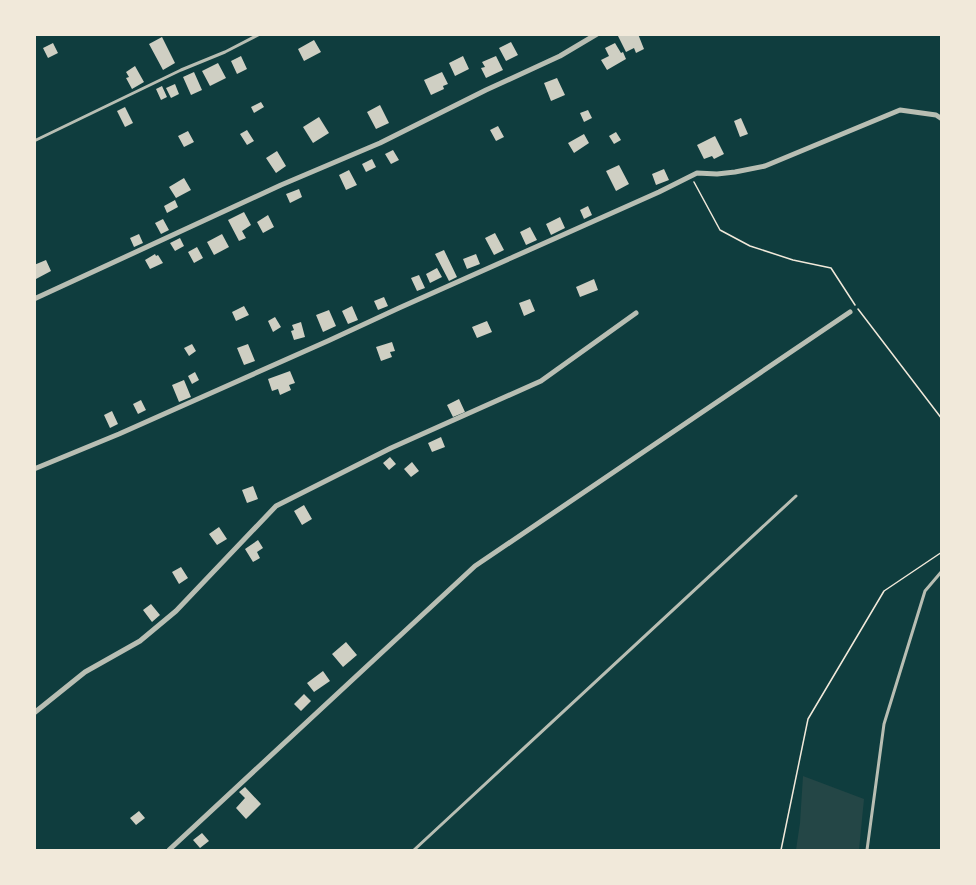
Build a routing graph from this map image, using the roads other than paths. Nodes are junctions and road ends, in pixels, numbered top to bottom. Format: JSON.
{"nodes":[{"id":1,"x":260,"y":34,"type":"edge"},
{"id":2,"x":597,"y":34,"type":"edge"},
{"id":3,"x":942,"y":119,"type":"edge"},
{"id":4,"x":34,"y":141,"type":"edge"},
{"id":5,"x":34,"y":299,"type":"edge"},
{"id":6,"x":850,"y":312,"type":"dead end"},
{"id":7,"x":636,"y":313,"type":"dead end"},
{"id":8,"x":34,"y":469,"type":"edge"},
{"id":9,"x":796,"y":496,"type":"dead end"},
{"id":10,"x":942,"y":571,"type":"edge"},
{"id":11,"x":34,"y":713,"type":"edge"},
{"id":12,"x":169,"y":850,"type":"edge"},
{"id":13,"x":414,"y":850,"type":"edge"},
{"id":14,"x":867,"y":850,"type":"edge"}],
"edges":[{"from":1,"to":4,"type":"lane"},
{"from":2,"to":5,"type":"street"},
{"from":3,"to":8,"type":"street"},
{"from":6,"to":12,"type":"street"},
{"from":7,"to":11,"type":"street"},
{"from":9,"to":13,"type":"lane"},
{"from":10,"to":14,"type":"lane"}]}
